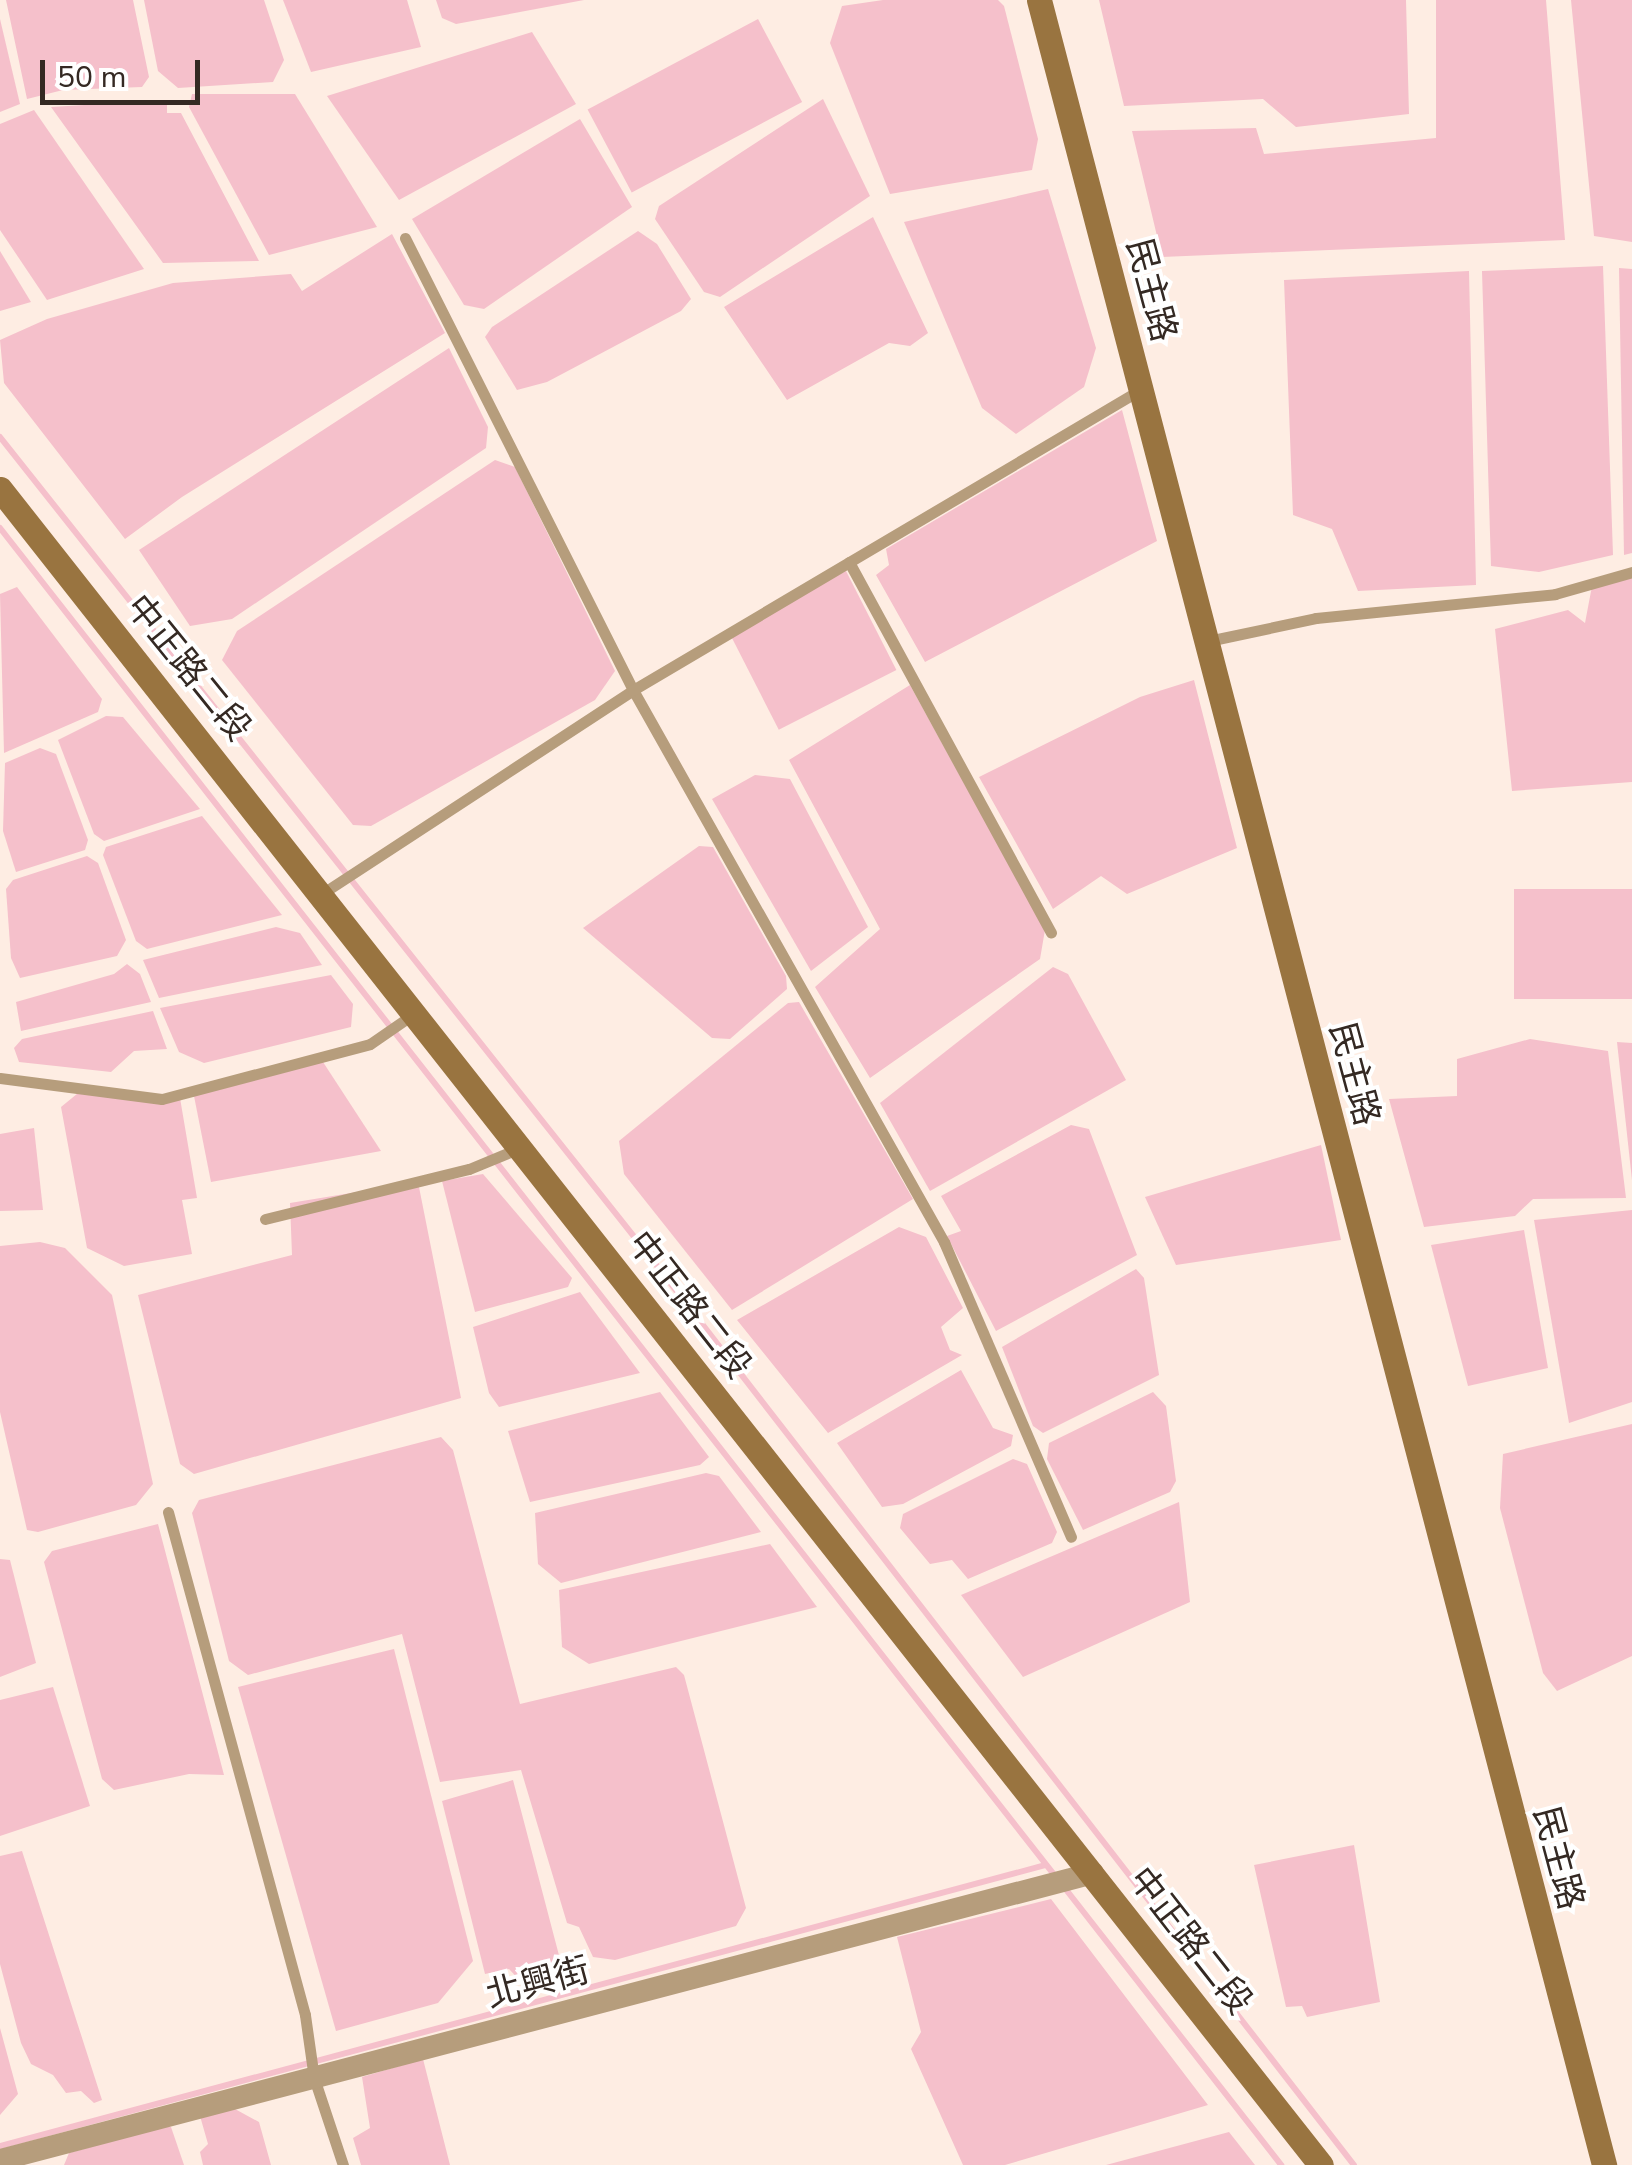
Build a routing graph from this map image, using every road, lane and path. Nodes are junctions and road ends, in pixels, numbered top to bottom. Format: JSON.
{"nodes":[{"id":1,"x":1039,"y":0,"type":"edge"},
{"id":2,"x":405,"y":238,"type":"dead end"},
{"id":3,"x":1140,"y":390,"type":"junction"},
{"id":4,"x":0,"y":489,"type":"edge"},
{"id":5,"x":849,"y":562,"type":"junction"},
{"id":6,"x":1632,"y":572,"type":"edge"},
{"id":7,"x":1206,"y":642,"type":"junction"},
{"id":8,"x":634,"y":690,"type":"junction"},
{"id":9,"x":323,"y":893,"type":"junction"},
{"id":10,"x":1050,"y":932,"type":"dead end"},
{"id":11,"x":415,"y":1012,"type":"junction"},
{"id":12,"x":0,"y":1078,"type":"edge"},
{"id":13,"x":520,"y":1148,"type":"junction"},
{"id":14,"x":266,"y":1219,"type":"dead end"},
{"id":15,"x":168,"y":1512,"type":"dead end"},
{"id":16,"x":1071,"y":1537,"type":"dead end"},
{"id":17,"x":1093,"y":1873,"type":"junction"},
{"id":18,"x":314,"y":2078,"type":"junction"},
{"id":19,"x":0,"y":2160,"type":"edge"},
{"id":20,"x":343,"y":2165,"type":"edge"},
{"id":21,"x":1321,"y":2165,"type":"edge"},
{"id":22,"x":1604,"y":2165,"type":"edge"}],
"edges":[{"from":1,"to":3,"type":"street","name":"民主路"},
{"from":2,"to":8,"type":"lane"},
{"from":3,"to":5,"type":"lane"},
{"from":3,"to":7,"type":"street","name":"民主路"},
{"from":4,"to":9,"type":"street","name":"中正路二段"},
{"from":5,"to":8,"type":"lane"},
{"from":5,"to":10,"type":"lane"},
{"from":6,"to":7,"type":"lane"},
{"from":7,"to":22,"type":"street","name":"民主路"},
{"from":8,"to":9,"type":"lane"},
{"from":8,"to":16,"type":"lane"},
{"from":9,"to":11,"type":"street","name":"中正路二段"},
{"from":11,"to":12,"type":"lane"},
{"from":11,"to":13,"type":"street","name":"中正路二段"},
{"from":13,"to":14,"type":"lane"},
{"from":13,"to":17,"type":"street","name":"中正路二段"},
{"from":15,"to":18,"type":"lane"},
{"from":17,"to":18,"type":"street","name":"北興街"},
{"from":17,"to":21,"type":"street","name":"中正路二段"},
{"from":18,"to":19,"type":"street","name":"北興街"},
{"from":18,"to":20,"type":"lane"}]}
